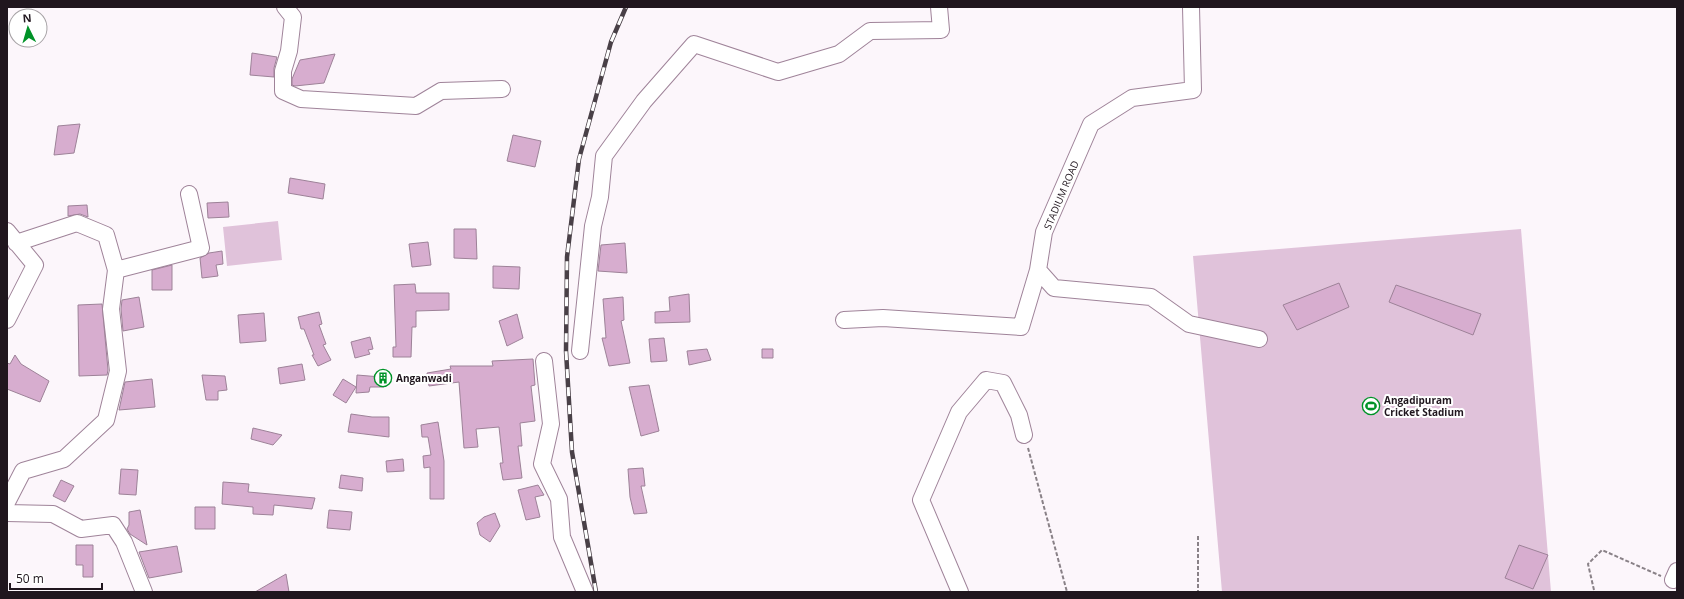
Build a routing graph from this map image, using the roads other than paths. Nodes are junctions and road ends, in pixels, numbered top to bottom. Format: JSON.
{"nodes":[{"id":1,"x":285,"y":7,"type":"edge"},
{"id":2,"x":939,"y":7,"type":"edge"},
{"id":3,"x":1191,"y":7,"type":"edge"},
{"id":4,"x":502,"y":88,"type":"dead end"},
{"id":5,"x":189,"y":194,"type":"dead end"},
{"id":6,"x":12,"y":237,"type":"edge"},
{"id":7,"x":116,"y":270,"type":"junction"},
{"id":8,"x":1038,"y":270,"type":"junction"},
{"id":9,"x":7,"y":320,"type":"edge"},
{"id":10,"x":844,"y":320,"type":"dead end"},
{"id":11,"x":1259,"y":339,"type":"dead end"},
{"id":12,"x":580,"y":351,"type":"dead end"},
{"id":13,"x":544,"y":361,"type":"dead end"},
{"id":14,"x":1024,"y":435,"type":"road end"},
{"id":15,"x":7,"y":502,"type":"edge"},
{"id":16,"x":7,"y":514,"type":"edge"},
{"id":17,"x":144,"y":592,"type":"edge"},
{"id":18,"x":585,"y":592,"type":"edge"},
{"id":19,"x":960,"y":592,"type":"edge"}],
"edges":[{"from":1,"to":4,"type":"street"},
{"from":2,"to":12,"type":"street"},
{"from":3,"to":8,"type":"street","name":"STADIUM ROAD"},
{"from":5,"to":7,"type":"street"},
{"from":6,"to":7,"type":"street"},
{"from":6,"to":9,"type":"street"},
{"from":7,"to":15,"type":"street"},
{"from":8,"to":10,"type":"street"},
{"from":8,"to":11,"type":"street"},
{"from":13,"to":18,"type":"street"},
{"from":14,"to":19,"type":"street"},
{"from":16,"to":17,"type":"street"}]}
